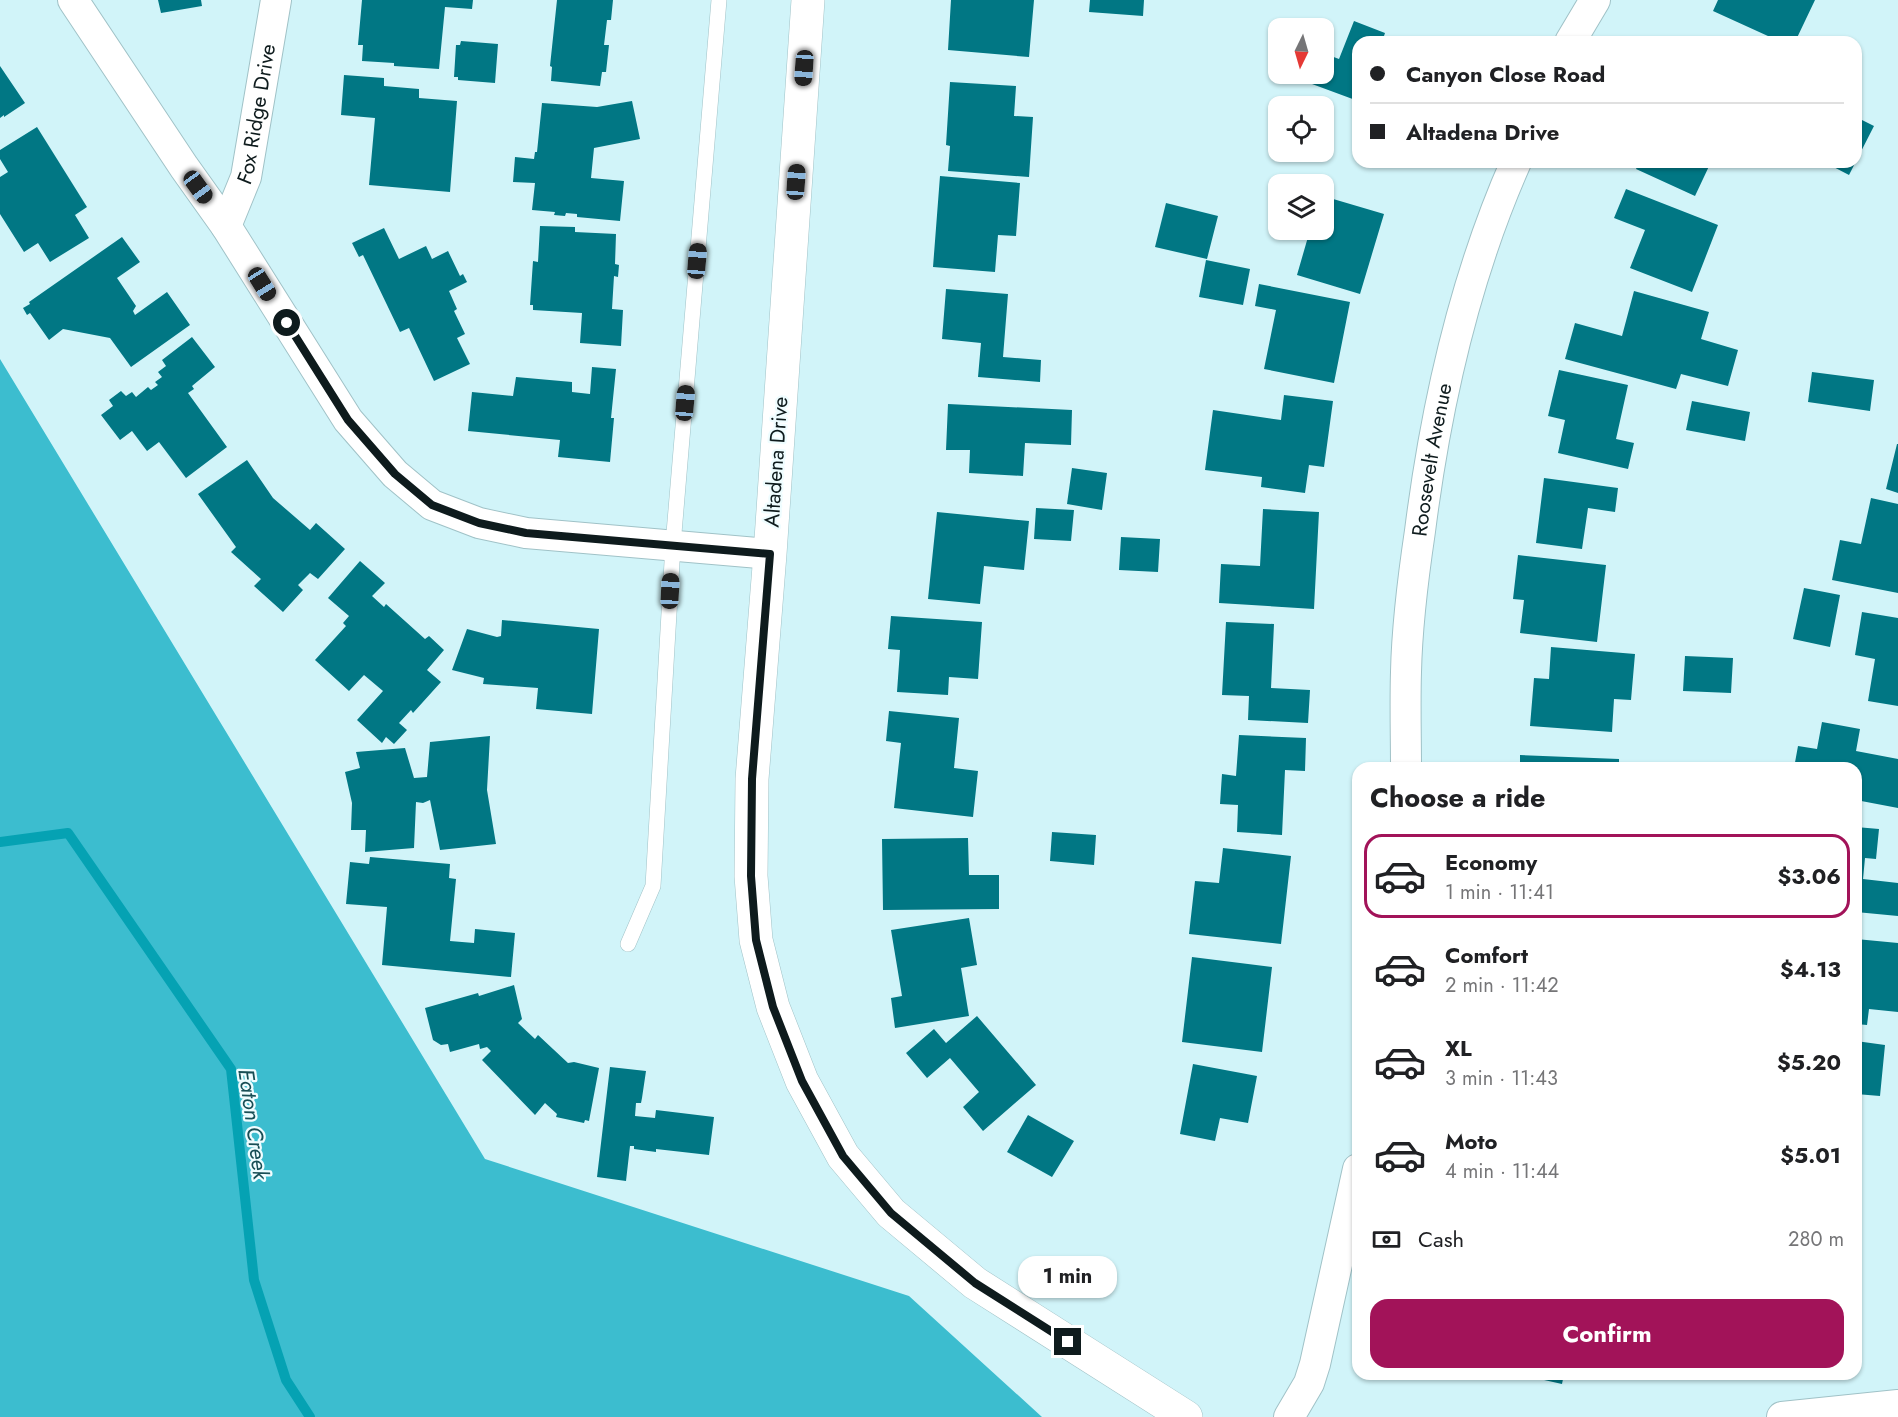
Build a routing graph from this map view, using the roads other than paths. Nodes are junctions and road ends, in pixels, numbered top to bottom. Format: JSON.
{"nodes":[{"id":1,"x":73,"y":0,"type":"edge"},
{"id":2,"x":276,"y":0,"type":"edge"},
{"id":3,"x":719,"y":0,"type":"edge"},
{"id":4,"x":808,"y":0,"type":"edge"},
{"id":5,"x":1595,"y":0,"type":"edge"},
{"id":6,"x":1574,"y":36,"type":"edge"},
{"id":7,"x":1514,"y":168,"type":"edge"},
{"id":8,"x":226,"y":226,"type":"junction"},
{"id":9,"x":673,"y":545,"type":"junction"},
{"id":10,"x":770,"y":554,"type":"junction"},
{"id":11,"x":1406,"y":762,"type":"edge"},
{"id":12,"x":628,"y":944,"type":"dead end"},
{"id":13,"x":1352,"y":1197,"type":"edge"},
{"id":14,"x":1898,"y":1405,"type":"edge"},
{"id":15,"x":1170,"y":1412,"type":"edge"},
{"id":16,"x":1289,"y":1417,"type":"edge"},
{"id":17,"x":1782,"y":1417,"type":"edge"}],
"edges":[{"from":1,"to":8,"type":"street"},
{"from":2,"to":8,"type":"street","name":"Fox Ridge Drive"},
{"from":3,"to":9,"type":"lane"},
{"from":4,"to":10,"type":"main road","name":"Altadena Drive"},
{"from":5,"to":6,"type":"street"},
{"from":7,"to":11,"type":"street","name":"Roosevelt Avenue"},
{"from":8,"to":9,"type":"street"},
{"from":9,"to":10,"type":"street"},
{"from":9,"to":12,"type":"lane"},
{"from":10,"to":15,"type":"main road","name":"Altadena Drive"},
{"from":13,"to":16,"type":"street"},
{"from":14,"to":17,"type":"street"}]}
